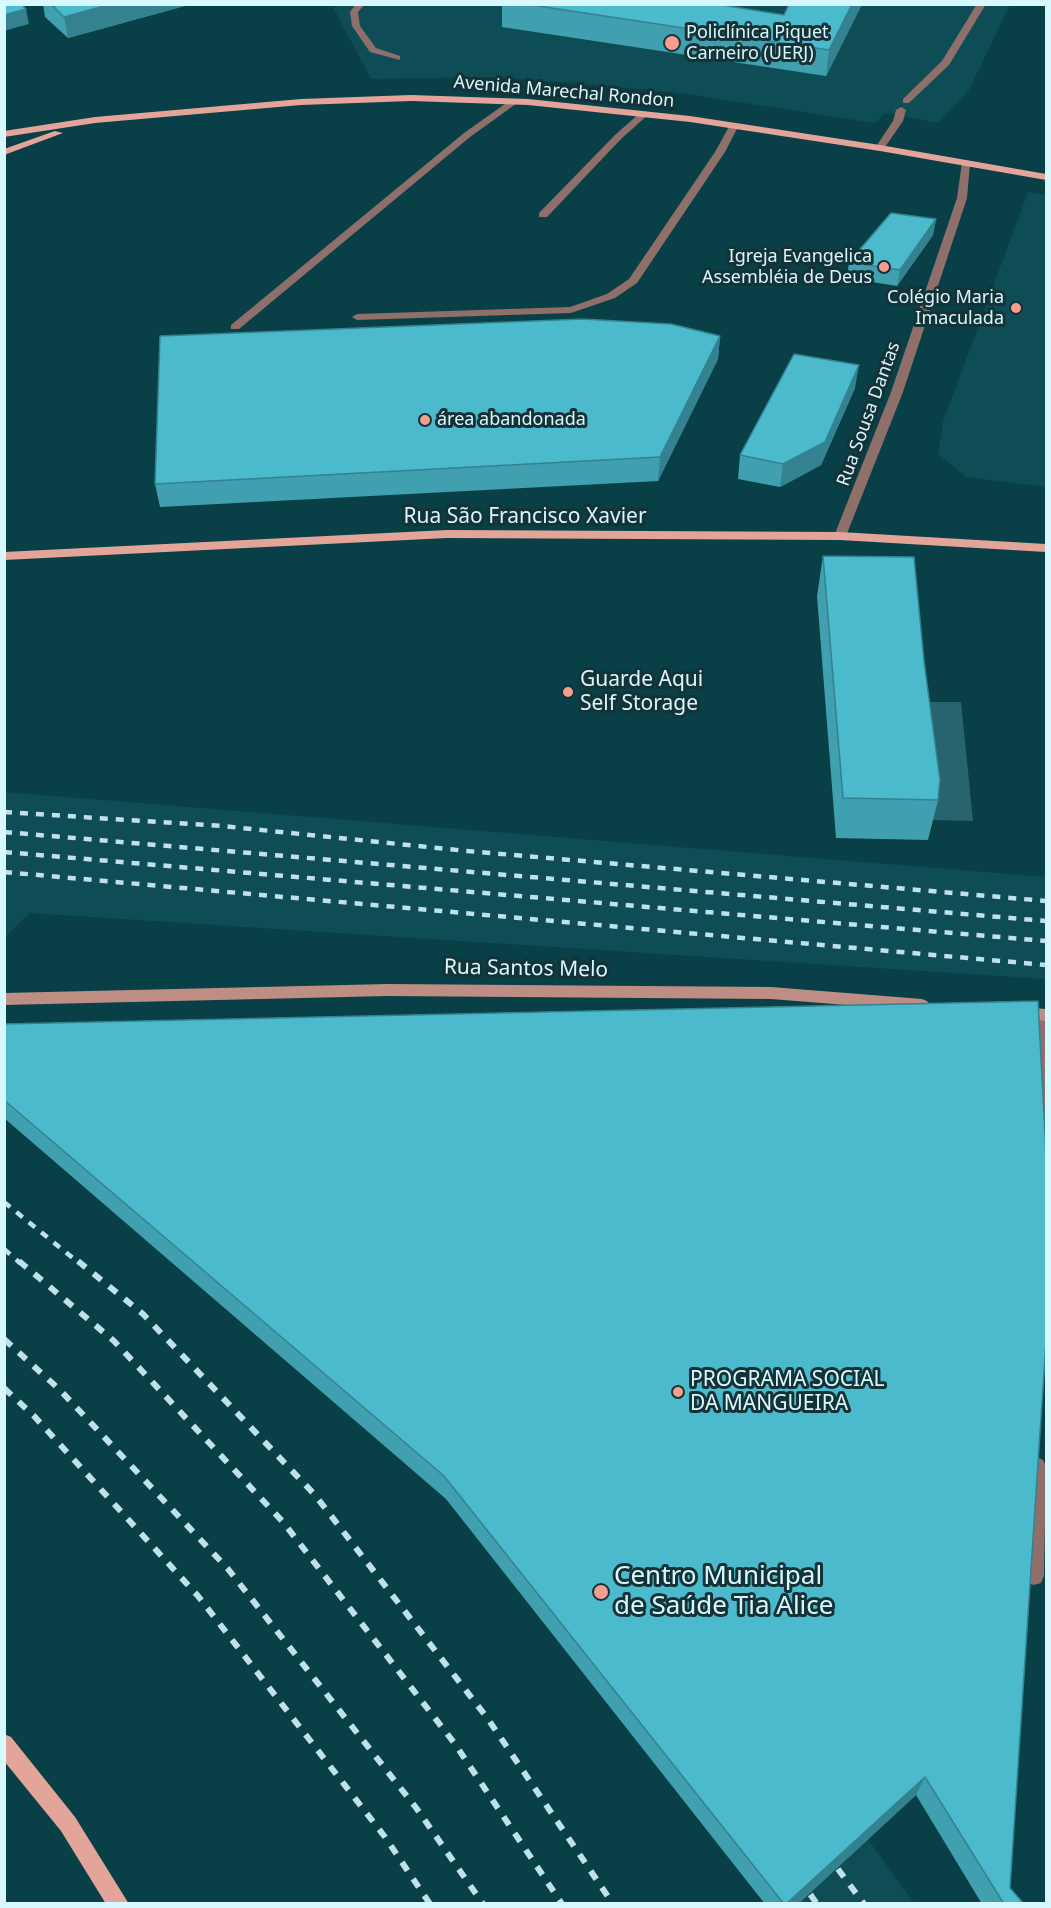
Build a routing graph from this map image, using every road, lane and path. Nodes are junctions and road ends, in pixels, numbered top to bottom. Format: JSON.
{"nodes":[{"id":1,"x":361,"y":4,"type":"edge"},
{"id":2,"x":982,"y":4,"type":"edge"},
{"id":3,"x":397,"y":58,"type":"dead end"},
{"id":4,"x":515,"y":101,"type":"junction"},
{"id":5,"x":644,"y":114,"type":"junction"},
{"id":6,"x":95,"y":120,"type":"junction"},
{"id":7,"x":734,"y":126,"type":"junction"},
{"id":8,"x":4,"y":134,"type":"edge"},
{"id":9,"x":880,"y":148,"type":"junction"},
{"id":10,"x":4,"y":152,"type":"edge"},
{"id":11,"x":965,"y":164,"type":"junction"},
{"id":12,"x":1047,"y":177,"type":"edge"},
{"id":13,"x":543,"y":215,"type":"dead end"},
{"id":14,"x":357,"y":317,"type":"dead end"},
{"id":15,"x":235,"y":327,"type":"dead end"},
{"id":16,"x":840,"y":536,"type":"junction"},
{"id":17,"x":1047,"y":548,"type":"edge"},
{"id":18,"x":4,"y":556,"type":"edge"},
{"id":19,"x":4,"y":999,"type":"edge"},
{"id":20,"x":939,"y":1007,"type":"edge"},
{"id":21,"x":1010,"y":1012,"type":"edge"},
{"id":22,"x":1046,"y":1015,"type":"edge"},
{"id":23,"x":1043,"y":1156,"type":"edge"},
{"id":24,"x":1037,"y":1448,"type":"edge"},
{"id":25,"x":1040,"y":1579,"type":"edge"},
{"id":26,"x":1022,"y":1594,"type":"edge"},
{"id":27,"x":4,"y":1744,"type":"edge"},
{"id":28,"x":119,"y":1904,"type":"edge"}],
"edges":[{"from":1,"to":3,"type":"street"},
{"from":2,"to":9,"type":"street"},
{"from":4,"to":5,"type":"main road","name":"Avenida Marechal Rondon"},
{"from":4,"to":6,"type":"main road","name":"Avenida Marechal Rondon"},
{"from":4,"to":15,"type":"street"},
{"from":5,"to":7,"type":"main road","name":"Avenida Marechal Rondon"},
{"from":5,"to":13,"type":"street"},
{"from":6,"to":8,"type":"main road","name":"Avenida Marechal Rondon"},
{"from":6,"to":10,"type":"main road"},
{"from":7,"to":9,"type":"main road","name":"Avenida Marechal Rondon"},
{"from":7,"to":14,"type":"street"},
{"from":9,"to":11,"type":"main road","name":"Avenida Marechal Rondon"},
{"from":11,"to":12,"type":"main road","name":"Avenida Marechal Rondon"},
{"from":11,"to":16,"type":"street","name":"Rua Sousa Dantas"},
{"from":16,"to":17,"type":"main road","name":"Rua São Francisco Xavier"},
{"from":16,"to":18,"type":"main road","name":"Rua São Francisco Xavier"},
{"from":19,"to":20,"type":"main road","name":"Rua Santos Melo"},
{"from":21,"to":22,"type":"main road"},
{"from":22,"to":23,"type":"street"},
{"from":24,"to":25,"type":"street"},
{"from":25,"to":26,"type":"street"},
{"from":27,"to":28,"type":"main road"}]}
